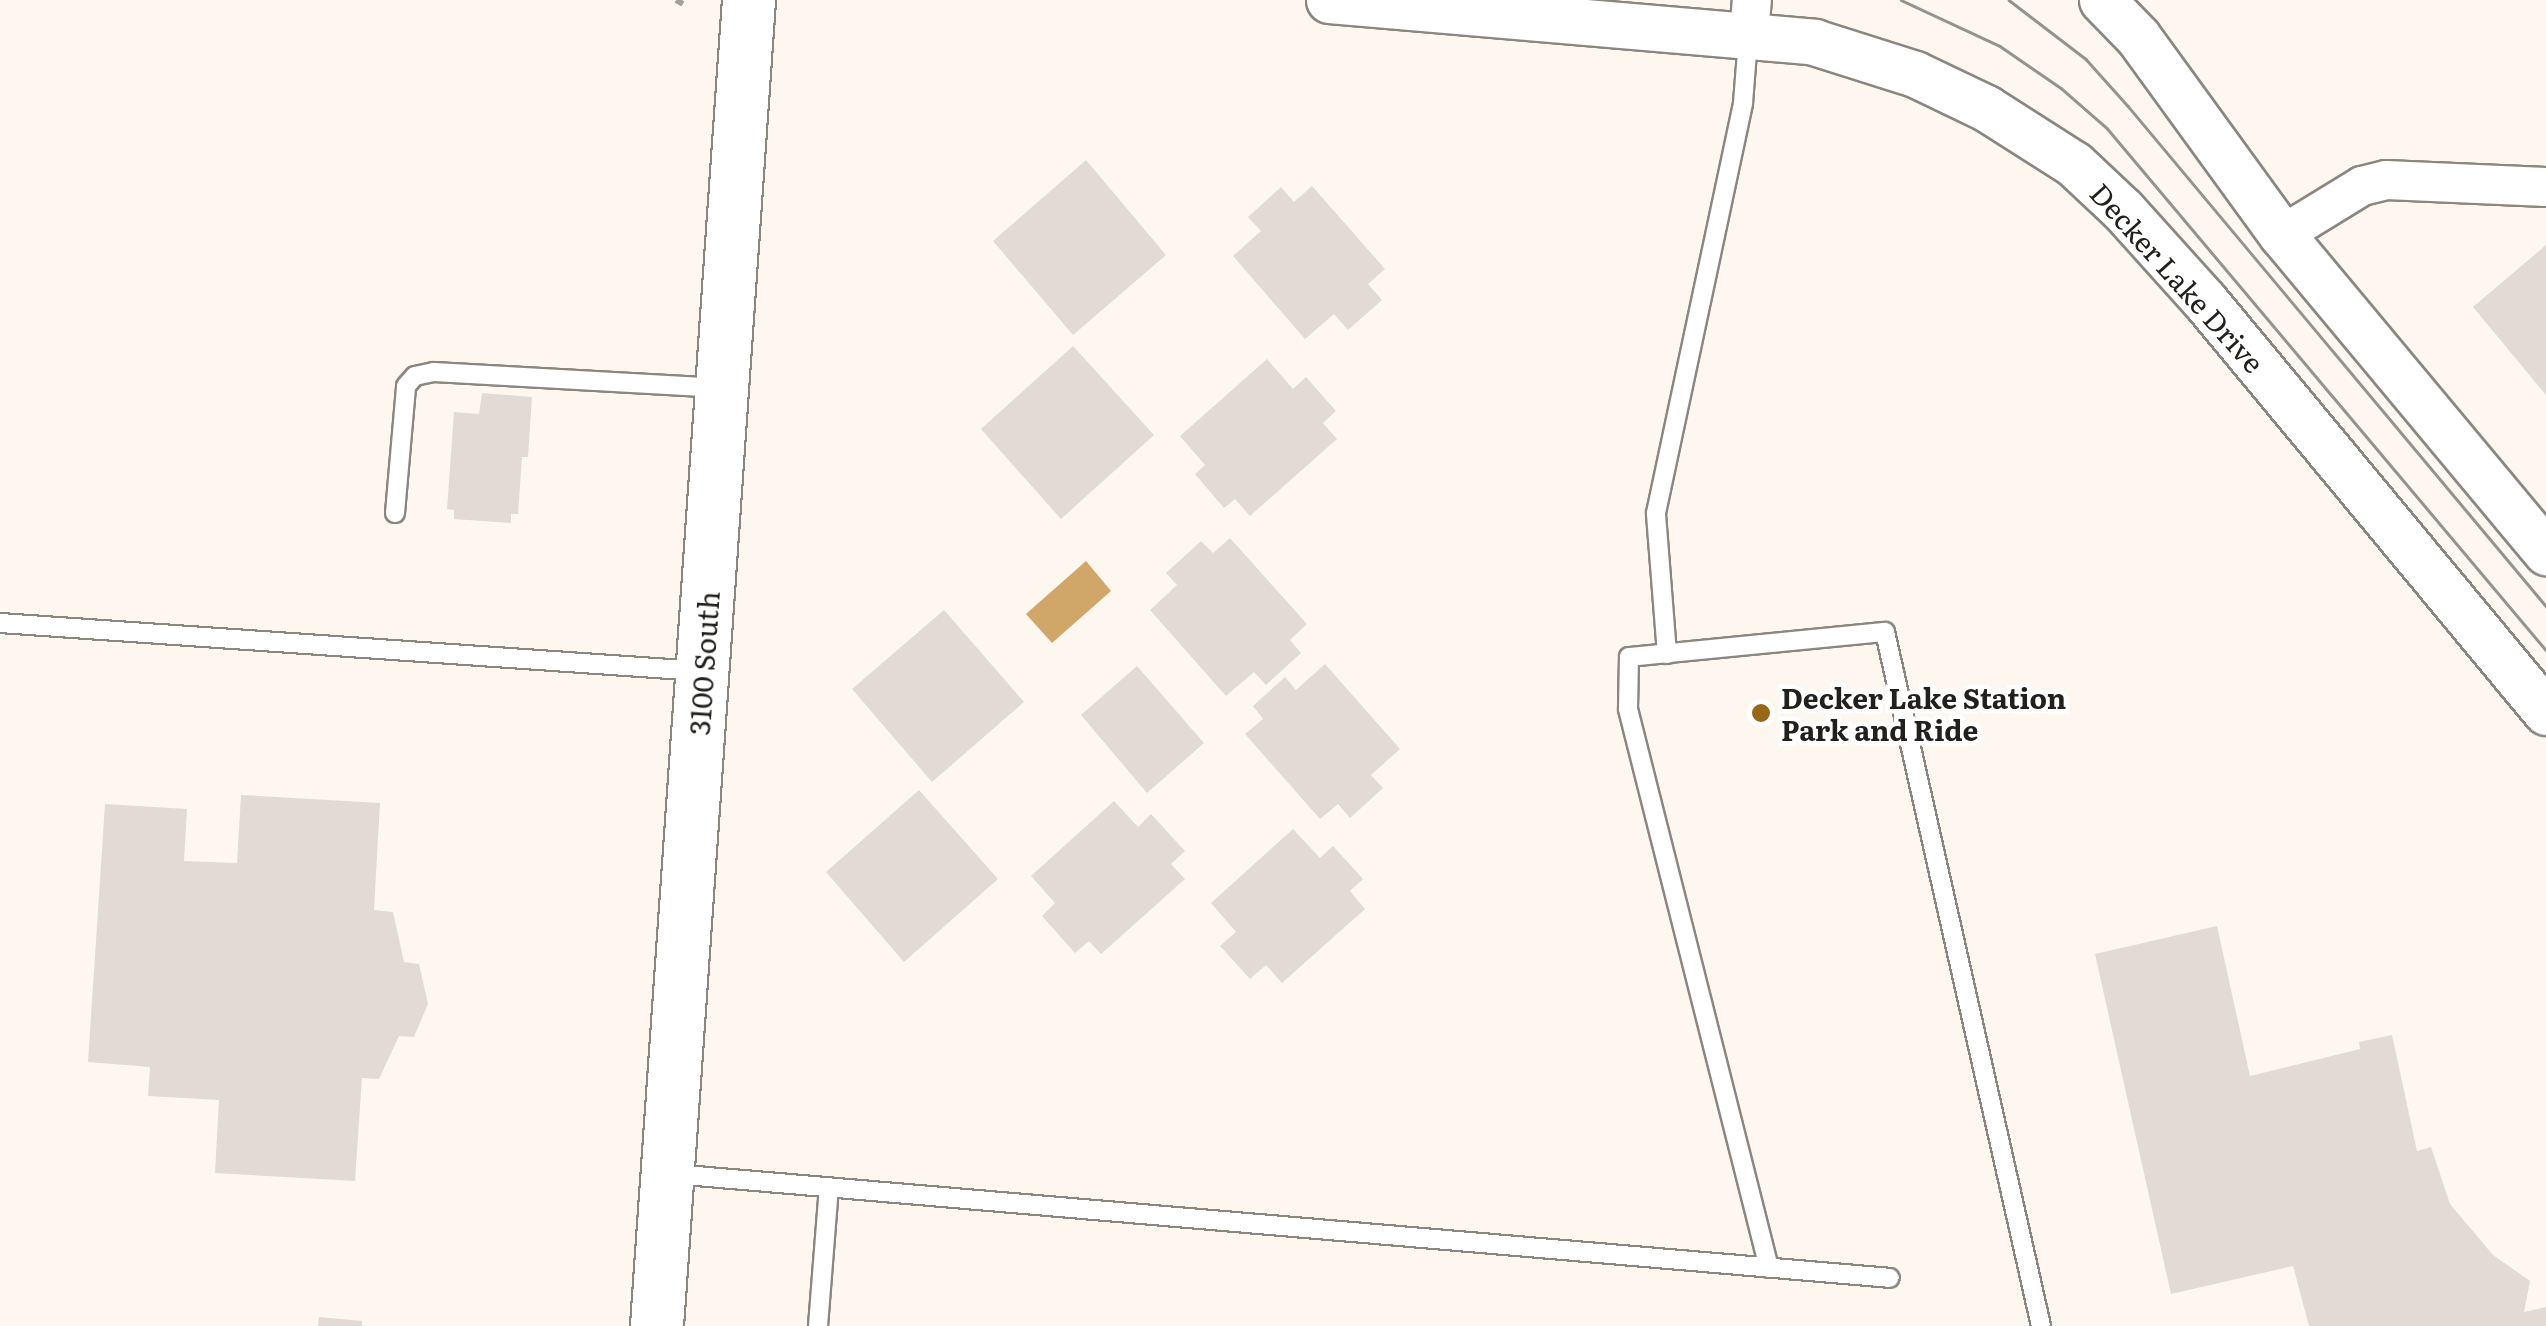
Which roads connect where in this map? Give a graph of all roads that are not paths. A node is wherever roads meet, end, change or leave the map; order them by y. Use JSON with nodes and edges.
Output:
{"nodes":[{"id":1,"x":750,"y":0,"type":"edge"},
{"id":2,"x":1329,"y":0,"type":"edge"},
{"id":3,"x":2102,"y":0,"type":"edge"},
{"id":4,"x":1750,"y":16,"type":"edge"},
{"id":5,"x":2546,"y":187,"type":"edge"},
{"id":6,"x":2282,"y":235,"type":"junction"},
{"id":7,"x":722,"y":389,"type":"junction"},
{"id":8,"x":396,"y":512,"type":"dead end"},
{"id":9,"x":2546,"y":552,"type":"edge"},
{"id":10,"x":0,"y":623,"type":"edge"},
{"id":11,"x":1667,"y":654,"type":"junction"},
{"id":12,"x":702,"y":671,"type":"junction"},
{"id":13,"x":2546,"y":712,"type":"edge"},
{"id":14,"x":667,"y":1174,"type":"junction"},
{"id":15,"x":829,"y":1188,"type":"junction"},
{"id":16,"x":1769,"y":1268,"type":"junction"},
{"id":17,"x":1890,"y":1278,"type":"dead end"},
{"id":18,"x":658,"y":1326,"type":"edge"},
{"id":19,"x":818,"y":1326,"type":"edge"},
{"id":20,"x":2041,"y":1326,"type":"edge"}],
"edges":[{"from":1,"to":7,"type":"main road","name":"3100 South"},
{"from":2,"to":4,"type":"street","name":"Decker Lake Drive"},
{"from":3,"to":6,"type":"street"},
{"from":4,"to":11,"type":"lane"},
{"from":4,"to":13,"type":"street","name":"Decker Lake Drive"},
{"from":5,"to":6,"type":"street"},
{"from":6,"to":9,"type":"street"},
{"from":7,"to":8,"type":"lane"},
{"from":7,"to":12,"type":"main road","name":"3100 South"},
{"from":10,"to":12,"type":"lane"},
{"from":11,"to":16,"type":"lane"},
{"from":11,"to":20,"type":"lane"},
{"from":12,"to":14,"type":"main road","name":"3100 South"},
{"from":14,"to":15,"type":"lane"},
{"from":14,"to":18,"type":"main road","name":"3100 South"},
{"from":15,"to":16,"type":"lane"},
{"from":15,"to":19,"type":"lane"},
{"from":16,"to":17,"type":"lane"}]}
